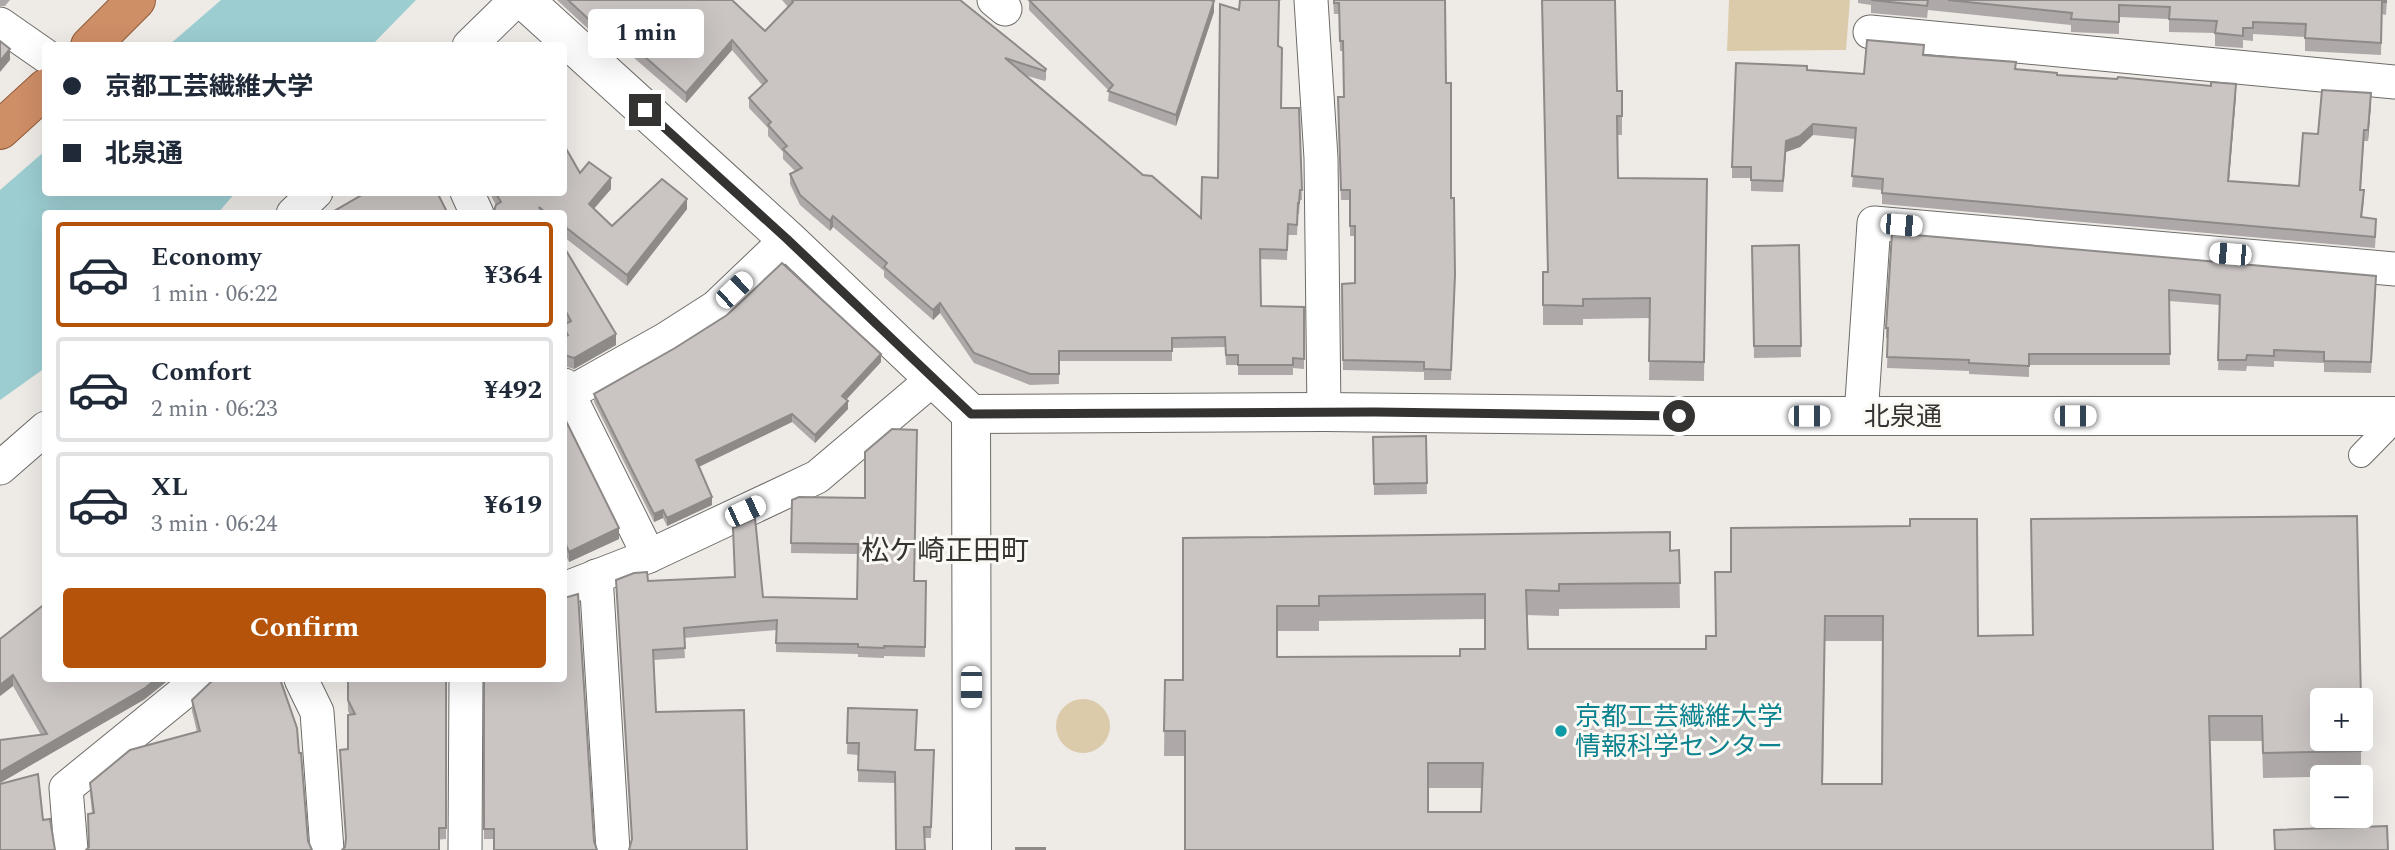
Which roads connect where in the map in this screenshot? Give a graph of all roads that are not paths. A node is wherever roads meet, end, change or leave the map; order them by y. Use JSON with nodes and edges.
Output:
{"nodes":[{"id":1,"x":136,"y":0,"type":"edge"},
{"id":2,"x":516,"y":0,"type":"edge"},
{"id":3,"x":524,"y":0,"type":"edge"},
{"id":4,"x":1311,"y":0,"type":"edge"},
{"id":5,"x":0,"y":24,"type":"edge"},
{"id":6,"x":1870,"y":32,"type":"dead end"},
{"id":7,"x":94,"y":42,"type":"edge"},
{"id":8,"x":473,"y":42,"type":"edge"},
{"id":9,"x":42,"y":53,"type":"edge"},
{"id":10,"x":2395,"y":82,"type":"edge"},
{"id":11,"x":42,"y":92,"type":"edge"},
{"id":12,"x":0,"y":130,"type":"edge"},
{"id":13,"x":312,"y":196,"type":"edge"},
{"id":14,"x":297,"y":210,"type":"edge"},
{"id":15,"x":787,"y":239,"type":"junction"},
{"id":16,"x":2395,"y":269,"type":"edge"},
{"id":17,"x":933,"y":379,"type":"junction"},
{"id":18,"x":567,"y":389,"type":"edge"},
{"id":19,"x":567,"y":392,"type":"edge"},
{"id":20,"x":1324,"y":412,"type":"junction"},
{"id":21,"x":971,"y":414,"type":"junction"},
{"id":22,"x":1861,"y":416,"type":"junction"},
{"id":23,"x":2395,"y":418,"type":"edge"},
{"id":24,"x":42,"y":431,"type":"edge"},
{"id":25,"x":2361,"y":455,"type":"dead end"},
{"id":26,"x":0,"y":468,"type":"edge"},
{"id":27,"x":649,"y":556,"type":"junction"},
{"id":28,"x":596,"y":576,"type":"junction"},
{"id":29,"x":567,"y":588,"type":"edge"},
{"id":30,"x":196,"y":682,"type":"edge"},
{"id":31,"x":302,"y":682,"type":"edge"},
{"id":32,"x":466,"y":682,"type":"edge"},
{"id":33,"x":71,"y":850,"type":"edge"},
{"id":34,"x":327,"y":850,"type":"edge"},
{"id":35,"x":465,"y":850,"type":"edge"},
{"id":36,"x":613,"y":850,"type":"edge"},
{"id":37,"x":972,"y":850,"type":"edge"}],
"edges":[{"from":1,"to":7,"type":"highway"},
{"from":2,"to":8,"type":"street"},
{"from":3,"to":15,"type":"street"},
{"from":4,"to":20,"type":"street"},
{"from":5,"to":9,"type":"street"},
{"from":6,"to":10,"type":"street"},
{"from":11,"to":12,"type":"highway"},
{"from":13,"to":14,"type":"street"},
{"from":15,"to":17,"type":"street"},
{"from":15,"to":18,"type":"street"},
{"from":16,"to":22,"type":"street"},
{"from":17,"to":21,"type":"street"},
{"from":17,"to":27,"type":"street"},
{"from":19,"to":27,"type":"street"},
{"from":20,"to":21,"type":"street","name":"北泉通"},
{"from":20,"to":22,"type":"street","name":"北泉通"},
{"from":21,"to":37,"type":"street"},
{"from":22,"to":23,"type":"street","name":"北泉通"},
{"from":23,"to":25,"type":"street"},
{"from":24,"to":26,"type":"street"},
{"from":27,"to":28,"type":"street"},
{"from":28,"to":29,"type":"street"},
{"from":28,"to":36,"type":"street"},
{"from":30,"to":33,"type":"street"},
{"from":31,"to":34,"type":"street"},
{"from":32,"to":35,"type":"street"}]}
